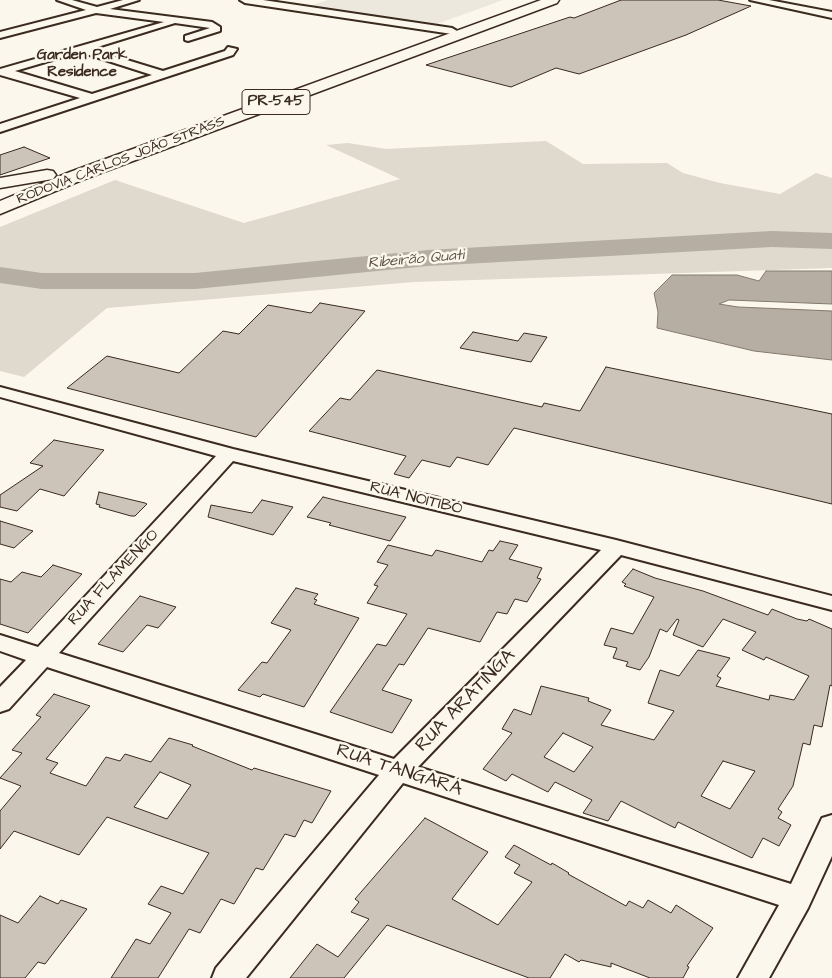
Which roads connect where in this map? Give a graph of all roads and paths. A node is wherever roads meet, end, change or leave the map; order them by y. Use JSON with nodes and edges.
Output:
{"nodes":[{"id":1,"x":62,"y":0,"type":"edge"},
{"id":2,"x":134,"y":0,"type":"edge"},
{"id":3,"x":245,"y":0,"type":"edge"},
{"id":4,"x":538,"y":0,"type":"edge"},
{"id":5,"x":553,"y":0,"type":"edge"},
{"id":6,"x":755,"y":0,"type":"edge"},
{"id":7,"x":97,"y":10,"type":"junction"},
{"id":8,"x":832,"y":16,"type":"edge"},
{"id":9,"x":179,"y":20,"type":"junction"},
{"id":10,"x":8,"y":24,"type":"dead end"},
{"id":11,"x":24,"y":28,"type":"junction"},
{"id":12,"x":150,"y":28,"type":"junction"},
{"id":13,"x":452,"y":31,"type":"junction"},
{"id":14,"x":0,"y":36,"type":"edge"},
{"id":15,"x":178,"y":36,"type":"junction"},
{"id":16,"x":80,"y":49,"type":"junction"},
{"id":17,"x":1,"y":71,"type":"edge"},
{"id":18,"x":165,"y":74,"type":"junction"},
{"id":19,"x":92,"y":98,"type":"junction"},
{"id":20,"x":0,"y":128,"type":"edge"},
{"id":21,"x":75,"y":168,"type":"junction"},
{"id":22,"x":0,"y":183,"type":"edge"},
{"id":23,"x":0,"y":199,"type":"edge"},
{"id":24,"x":0,"y":208,"type":"edge"},
{"id":25,"x":0,"y":392,"type":"edge"},
{"id":26,"x":229,"y":454,"type":"junction"},
{"id":27,"x":616,"y":547,"type":"junction"},
{"id":28,"x":832,"y":603,"type":"edge"},
{"id":29,"x":0,"y":643,"type":"edge"},
{"id":30,"x":41,"y":656,"type":"junction"},
{"id":31,"x":0,"y":702,"type":"edge"},
{"id":32,"x":398,"y":771,"type":"junction"},
{"id":33,"x":832,"y":826,"type":"edge"},
{"id":34,"x":798,"y":899,"type":"junction"},
{"id":35,"x":227,"y":978,"type":"edge"},
{"id":36,"x":753,"y":978,"type":"edge"}],
"edges":[{"from":1,"to":7,"type":"street"},
{"from":2,"to":7,"type":"street"},
{"from":3,"to":13,"type":"street"},
{"from":4,"to":13,"type":"highway","name":"RODOVIA CARLOS JOÃO STRASS","number":"PR-545"},
{"from":5,"to":24,"type":"highway","name":"RODOVIA CARLOS JOÃO STRASS","number":"PR-545"},
{"from":6,"to":8,"type":"street"},
{"from":7,"to":9,"type":"street"},
{"from":7,"to":11,"type":"street"},
{"from":9,"to":12,"type":"street"},
{"from":9,"to":15,"type":"street"},
{"from":10,"to":11,"type":"street"},
{"from":11,"to":14,"type":"street"},
{"from":12,"to":15,"type":"street"},
{"from":12,"to":16,"type":"street"},
{"from":13,"to":21,"type":"highway","name":"RODOVIA CARLOS JOÃO STRASS","number":"PR-545"},
{"from":15,"to":18,"type":"street"},
{"from":16,"to":17,"type":"street"},
{"from":16,"to":18,"type":"street"},
{"from":17,"to":19,"type":"street"},
{"from":18,"to":19,"type":"street"},
{"from":19,"to":20,"type":"street"},
{"from":21,"to":22,"type":"highway"},
{"from":21,"to":23,"type":"highway","name":"RODOVIA CARLOS JOÃO STRASS","number":"PR-545"},
{"from":25,"to":26,"type":"street","name":"RUA NOITIBÓ"},
{"from":26,"to":27,"type":"street","name":"RUA NOITIBÓ"},
{"from":26,"to":30,"type":"street","name":"RUA FLAMENGO"},
{"from":27,"to":28,"type":"street","name":"RUA NOITIBÓ"},
{"from":27,"to":32,"type":"street","name":"RUA ARATINGA"},
{"from":29,"to":30,"type":"street","name":"RUA TANGARÁ"},
{"from":30,"to":31,"type":"street","name":"RUA FLAMENGO"},
{"from":30,"to":32,"type":"street","name":"RUA TANGARÁ"},
{"from":32,"to":34,"type":"street","name":"RUA TANGARÁ"},
{"from":32,"to":35,"type":"street","name":"RUA ARATINGA"},
{"from":33,"to":34,"type":"street"},
{"from":34,"to":36,"type":"street"}]}
